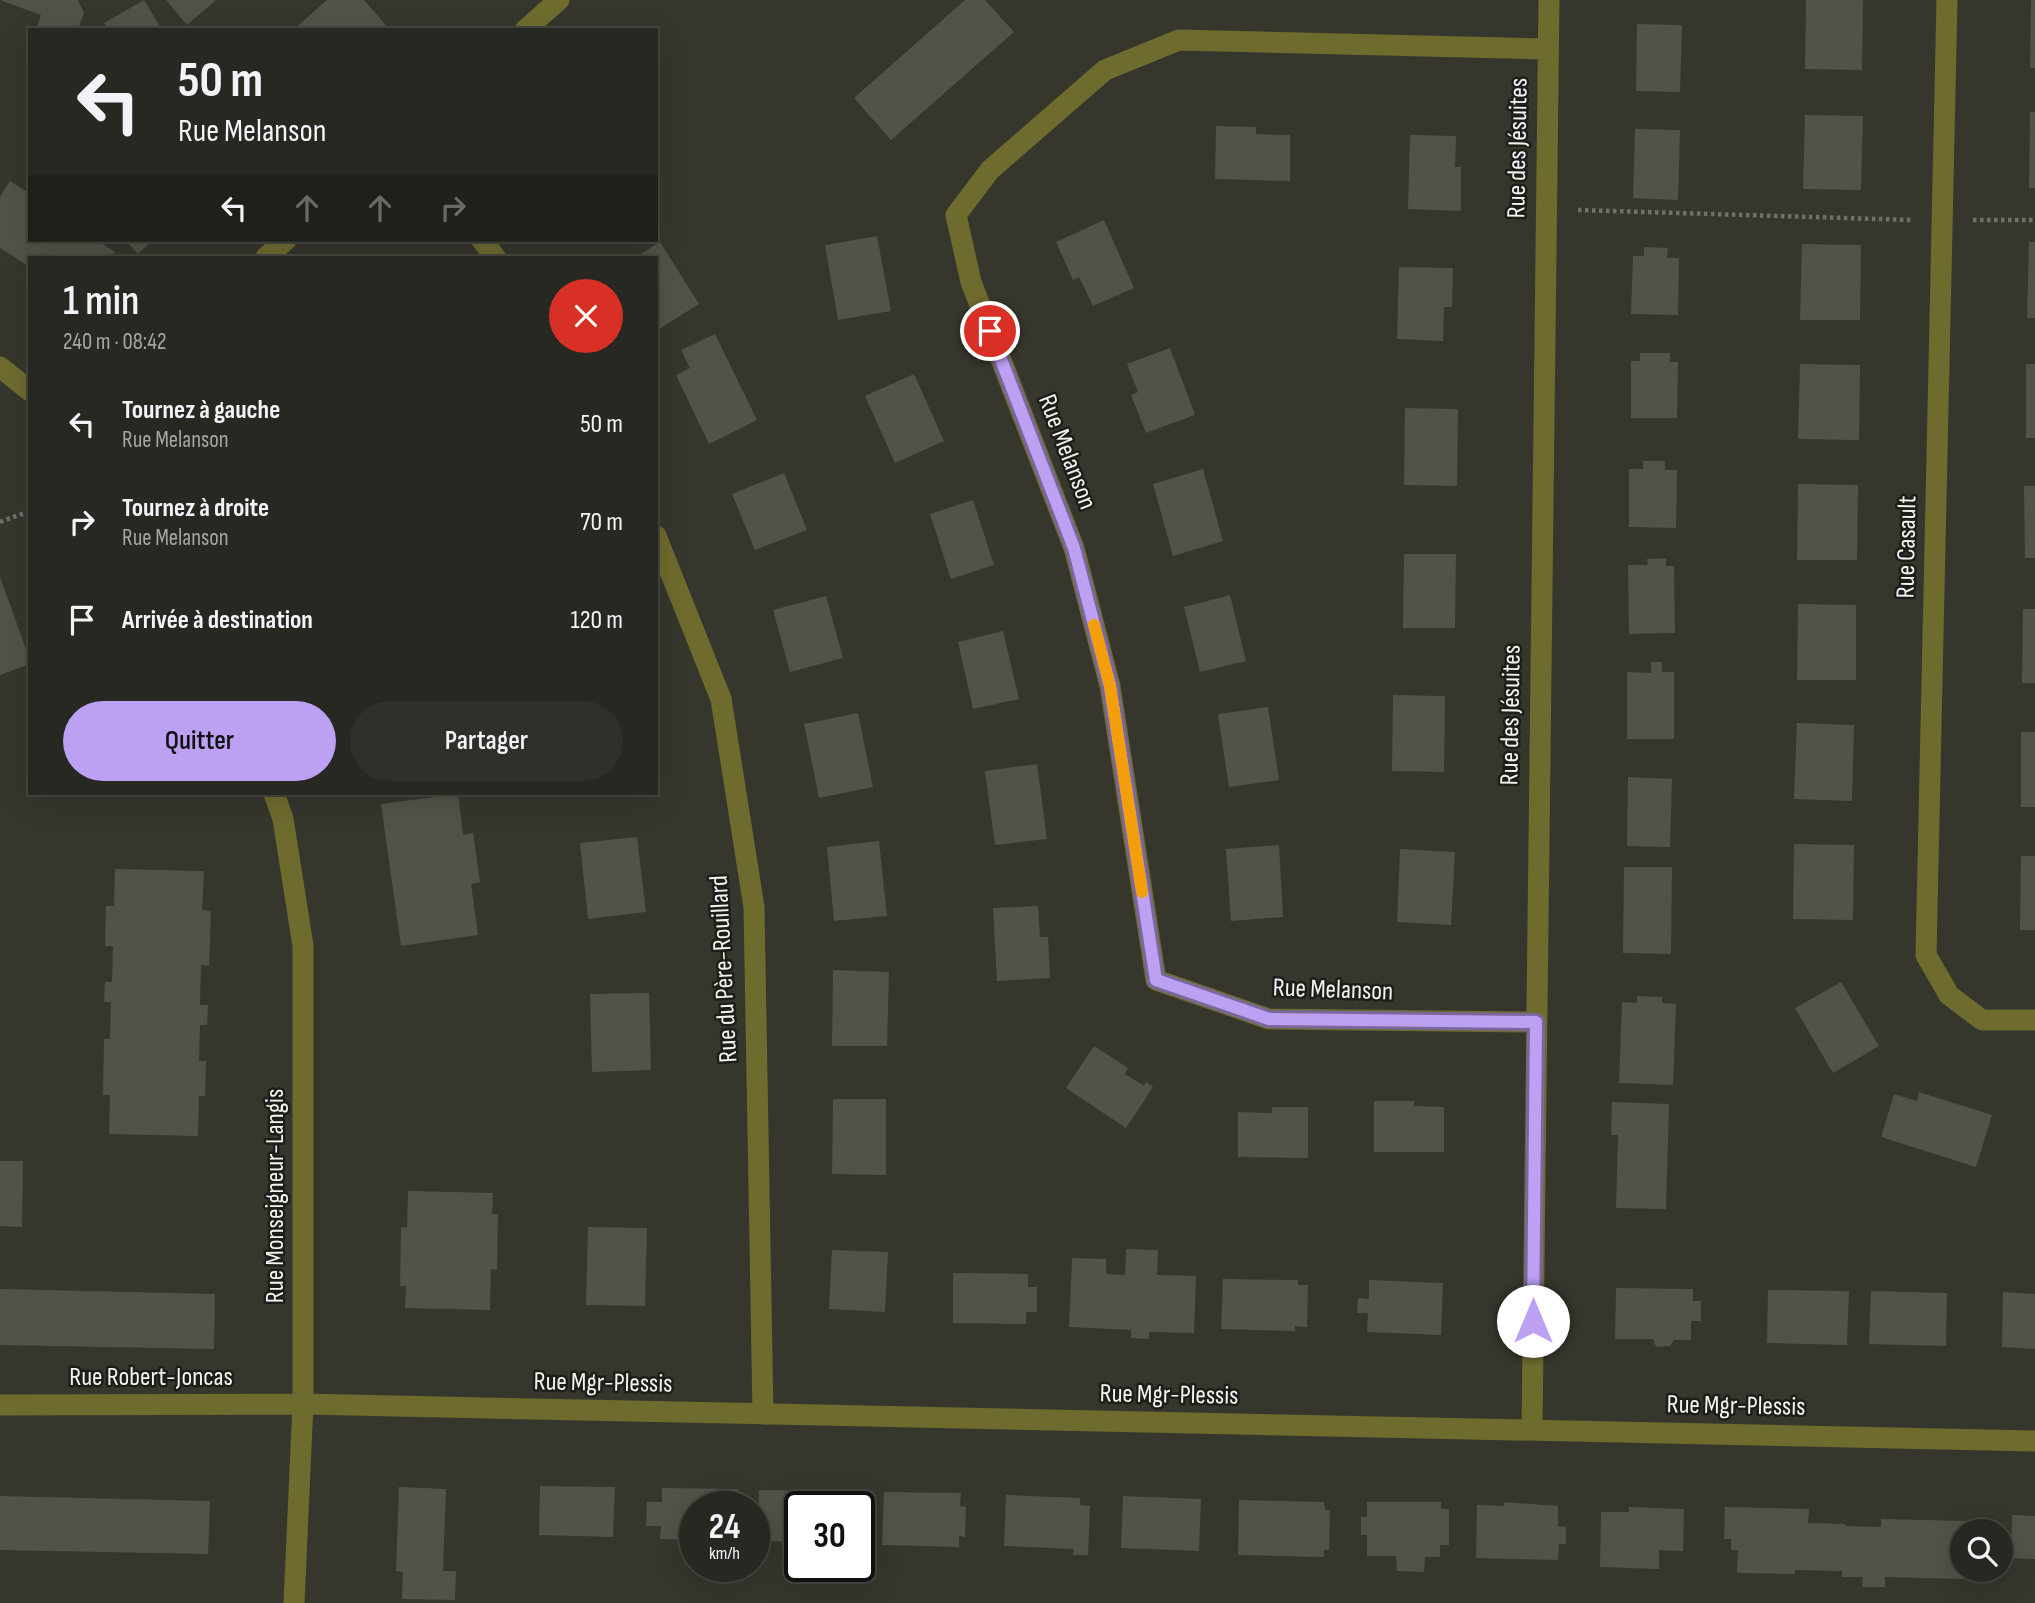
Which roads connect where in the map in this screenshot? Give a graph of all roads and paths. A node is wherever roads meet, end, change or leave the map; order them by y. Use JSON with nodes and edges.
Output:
{"nodes":[{"id":1,"x":559,"y":0,"type":"edge"},
{"id":2,"x":1549,"y":0,"type":"edge"},
{"id":3,"x":1947,"y":0,"type":"edge"},
{"id":4,"x":527,"y":28,"type":"edge"},
{"id":5,"x":1547,"y":49,"type":"junction"},
{"id":6,"x":1546,"y":209,"type":"junction"},
{"id":7,"x":2035,"y":220,"type":"edge"},
{"id":8,"x":1942,"y":221,"type":"junction"},
{"id":9,"x":284,"y":242,"type":"edge"},
{"id":10,"x":484,"y":242,"type":"edge"},
{"id":11,"x":266,"y":256,"type":"edge"},
{"id":12,"x":494,"y":256,"type":"edge"},
{"id":13,"x":0,"y":367,"type":"edge"},
{"id":14,"x":28,"y":389,"type":"edge"},
{"id":15,"x":28,"y":511,"type":"edge"},
{"id":16,"x":0,"y":522,"type":"edge"},
{"id":17,"x":658,"y":541,"type":"edge"},
{"id":18,"x":275,"y":795,"type":"edge"},
{"id":19,"x":2035,"y":1020,"type":"edge"},
{"id":20,"x":1536,"y":1022,"type":"junction"},
{"id":21,"x":303,"y":1404,"type":"junction"},
{"id":22,"x":0,"y":1405,"type":"edge"},
{"id":23,"x":763,"y":1414,"type":"junction"},
{"id":24,"x":1532,"y":1430,"type":"junction"},
{"id":25,"x":2035,"y":1441,"type":"edge"},
{"id":26,"x":294,"y":1603,"type":"edge"}],
"edges":[{"from":1,"to":4,"type":"street"},
{"from":2,"to":5,"type":"street","name":"Rue des Jésuites"},
{"from":3,"to":8,"type":"street","name":"Rue Casault"},
{"from":5,"to":6,"type":"street","name":"Rue des Jésuites"},
{"from":5,"to":20,"type":"street","name":"Rue Melanson"},
{"from":6,"to":8,"type":"path"},
{"from":6,"to":20,"type":"street","name":"Rue des Jésuites"},
{"from":7,"to":8,"type":"path"},
{"from":8,"to":19,"type":"street","name":"Rue Casault"},
{"from":9,"to":11,"type":"street"},
{"from":10,"to":12,"type":"street"},
{"from":13,"to":14,"type":"street"},
{"from":15,"to":16,"type":"path"},
{"from":17,"to":23,"type":"street","name":"Rue du Père-Rouillard"},
{"from":18,"to":21,"type":"street","name":"Rue Monseigneur-Langis"},
{"from":20,"to":24,"type":"street","name":"Rue des Jésuites"},
{"from":21,"to":22,"type":"street","name":"Rue Robert-Joncas"},
{"from":21,"to":23,"type":"street","name":"Rue Mgr-Plessis"},
{"from":21,"to":26,"type":"street","name":"Rue Monseigneur-Langis"},
{"from":23,"to":24,"type":"street","name":"Rue Mgr-Plessis"},
{"from":24,"to":25,"type":"street","name":"Rue Mgr-Plessis"}]}
